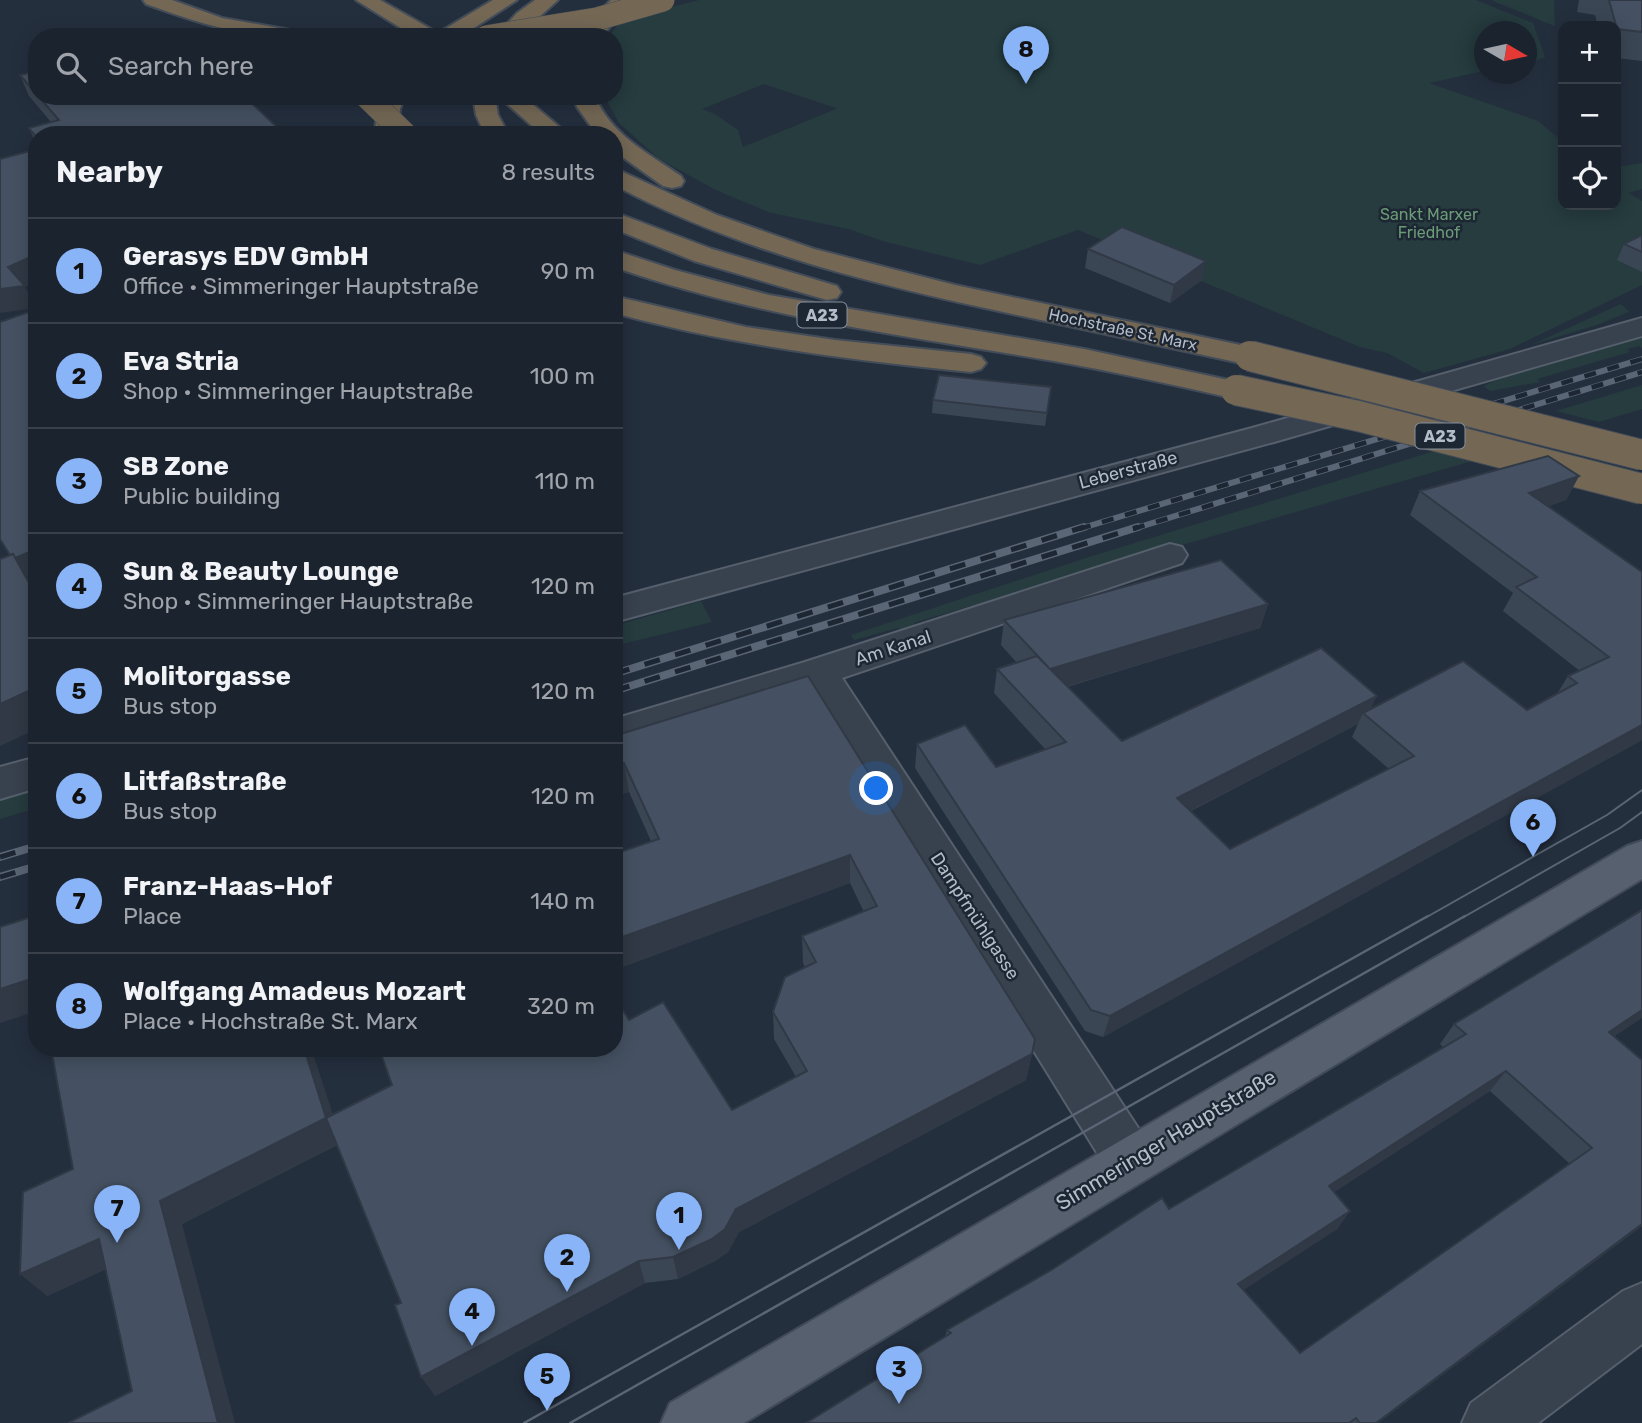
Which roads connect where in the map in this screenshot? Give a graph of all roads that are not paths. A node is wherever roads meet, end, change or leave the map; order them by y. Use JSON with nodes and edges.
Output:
{"nodes":[{"id":1,"x":153,"y":0,"type":"edge"},
{"id":2,"x":366,"y":0,"type":"edge"},
{"id":3,"x":507,"y":0,"type":"edge"},
{"id":4,"x":548,"y":0,"type":"edge"},
{"id":5,"x":623,"y":0,"type":"edge"},
{"id":6,"x":663,"y":0,"type":"edge"},
{"id":7,"x":258,"y":8,"type":"dead end"},
{"id":8,"x":247,"y":28,"type":"edge"},
{"id":9,"x":286,"y":28,"type":"edge"},
{"id":10,"x":414,"y":28,"type":"edge"},
{"id":11,"x":460,"y":28,"type":"edge"},
{"id":12,"x":514,"y":28,"type":"edge"},
{"id":13,"x":542,"y":28,"type":"edge"},
{"id":14,"x":597,"y":28,"type":"edge"},
{"id":15,"x":375,"y":105,"type":"edge"},
{"id":16,"x":391,"y":105,"type":"edge"},
{"id":17,"x":485,"y":105,"type":"edge"},
{"id":18,"x":520,"y":105,"type":"edge"},
{"id":19,"x":587,"y":105,"type":"edge"},
{"id":20,"x":387,"y":126,"type":"edge"},
{"id":21,"x":397,"y":126,"type":"edge"},
{"id":22,"x":492,"y":126,"type":"edge"},
{"id":23,"x":546,"y":126,"type":"edge"},
{"id":24,"x":602,"y":126,"type":"edge"},
{"id":25,"x":623,"y":147,"type":"edge"},
{"id":26,"x":623,"y":180,"type":"edge"},
{"id":27,"x":623,"y":224,"type":"edge"},
{"id":28,"x":623,"y":261,"type":"edge"},
{"id":29,"x":888,"y":278,"type":"junction"},
{"id":30,"x":623,"y":306,"type":"edge"},
{"id":31,"x":1642,"y":327,"type":"edge"},
{"id":32,"x":1035,"y":349,"type":"junction"},
{"id":33,"x":1158,"y":373,"type":"junction"},
{"id":34,"x":1642,"y":455,"type":"edge"},
{"id":35,"x":1642,"y":489,"type":"edge"},
{"id":36,"x":1170,"y":555,"type":"dead end"},
{"id":37,"x":623,"y":608,"type":"edge"},
{"id":38,"x":818,"y":672,"type":"junction"},
{"id":39,"x":623,"y":731,"type":"edge"},
{"id":40,"x":28,"y":774,"type":"edge"},
{"id":41,"x":0,"y":782,"type":"edge"},
{"id":42,"x":1642,"y":858,"type":"edge"},
{"id":43,"x":1130,"y":1160,"type":"junction"},
{"id":44,"x":1642,"y":1310,"type":"edge"},
{"id":45,"x":690,"y":1423,"type":"edge"},
{"id":46,"x":1491,"y":1423,"type":"edge"}],
"edges":[{"from":1,"to":8,"type":"highway"},
{"from":2,"to":10,"type":"highway"},
{"from":3,"to":11,"type":"highway"},
{"from":4,"to":12,"type":"highway"},
{"from":5,"to":14,"type":"highway"},
{"from":6,"to":13,"type":"highway","bridge":true},
{"from":7,"to":9,"type":"highway"},
{"from":15,"to":21,"type":"highway","bridge":true},
{"from":16,"to":20,"type":"highway"},
{"from":17,"to":22,"type":"highway"},
{"from":18,"to":23,"type":"highway"},
{"from":19,"to":24,"type":"highway"},
{"from":25,"to":29,"type":"highway"},
{"from":26,"to":29,"type":"highway","name":"Hochstraße St. Marx","number":"A23"},
{"from":27,"to":32,"type":"highway"},
{"from":28,"to":32,"type":"highway","name":"Hochstraße St. Marx","number":"A23"},
{"from":29,"to":34,"type":"highway","name":"Hochstraße St. Marx","number":"A23","bridge":true},
{"from":30,"to":33,"type":"highway"},
{"from":31,"to":37,"type":"street","name":"Leberstraße"},
{"from":32,"to":33,"type":"highway","name":"Hochstraße St. Marx","number":"A23"},
{"from":33,"to":35,"type":"highway","name":"Hochstraße St. Marx","number":"A23","bridge":true},
{"from":36,"to":38,"type":"street","name":"Am Kanal"},
{"from":38,"to":39,"type":"street","name":"Am Kanal"},
{"from":38,"to":43,"type":"street","name":"Dampfmühlgasse"},
{"from":40,"to":41,"type":"street"},
{"from":42,"to":43,"type":"main road","name":"Simmeringer Hauptstraße"},
{"from":43,"to":45,"type":"main road","name":"Simmeringer Hauptstraße"},
{"from":44,"to":46,"type":"street"}]}
